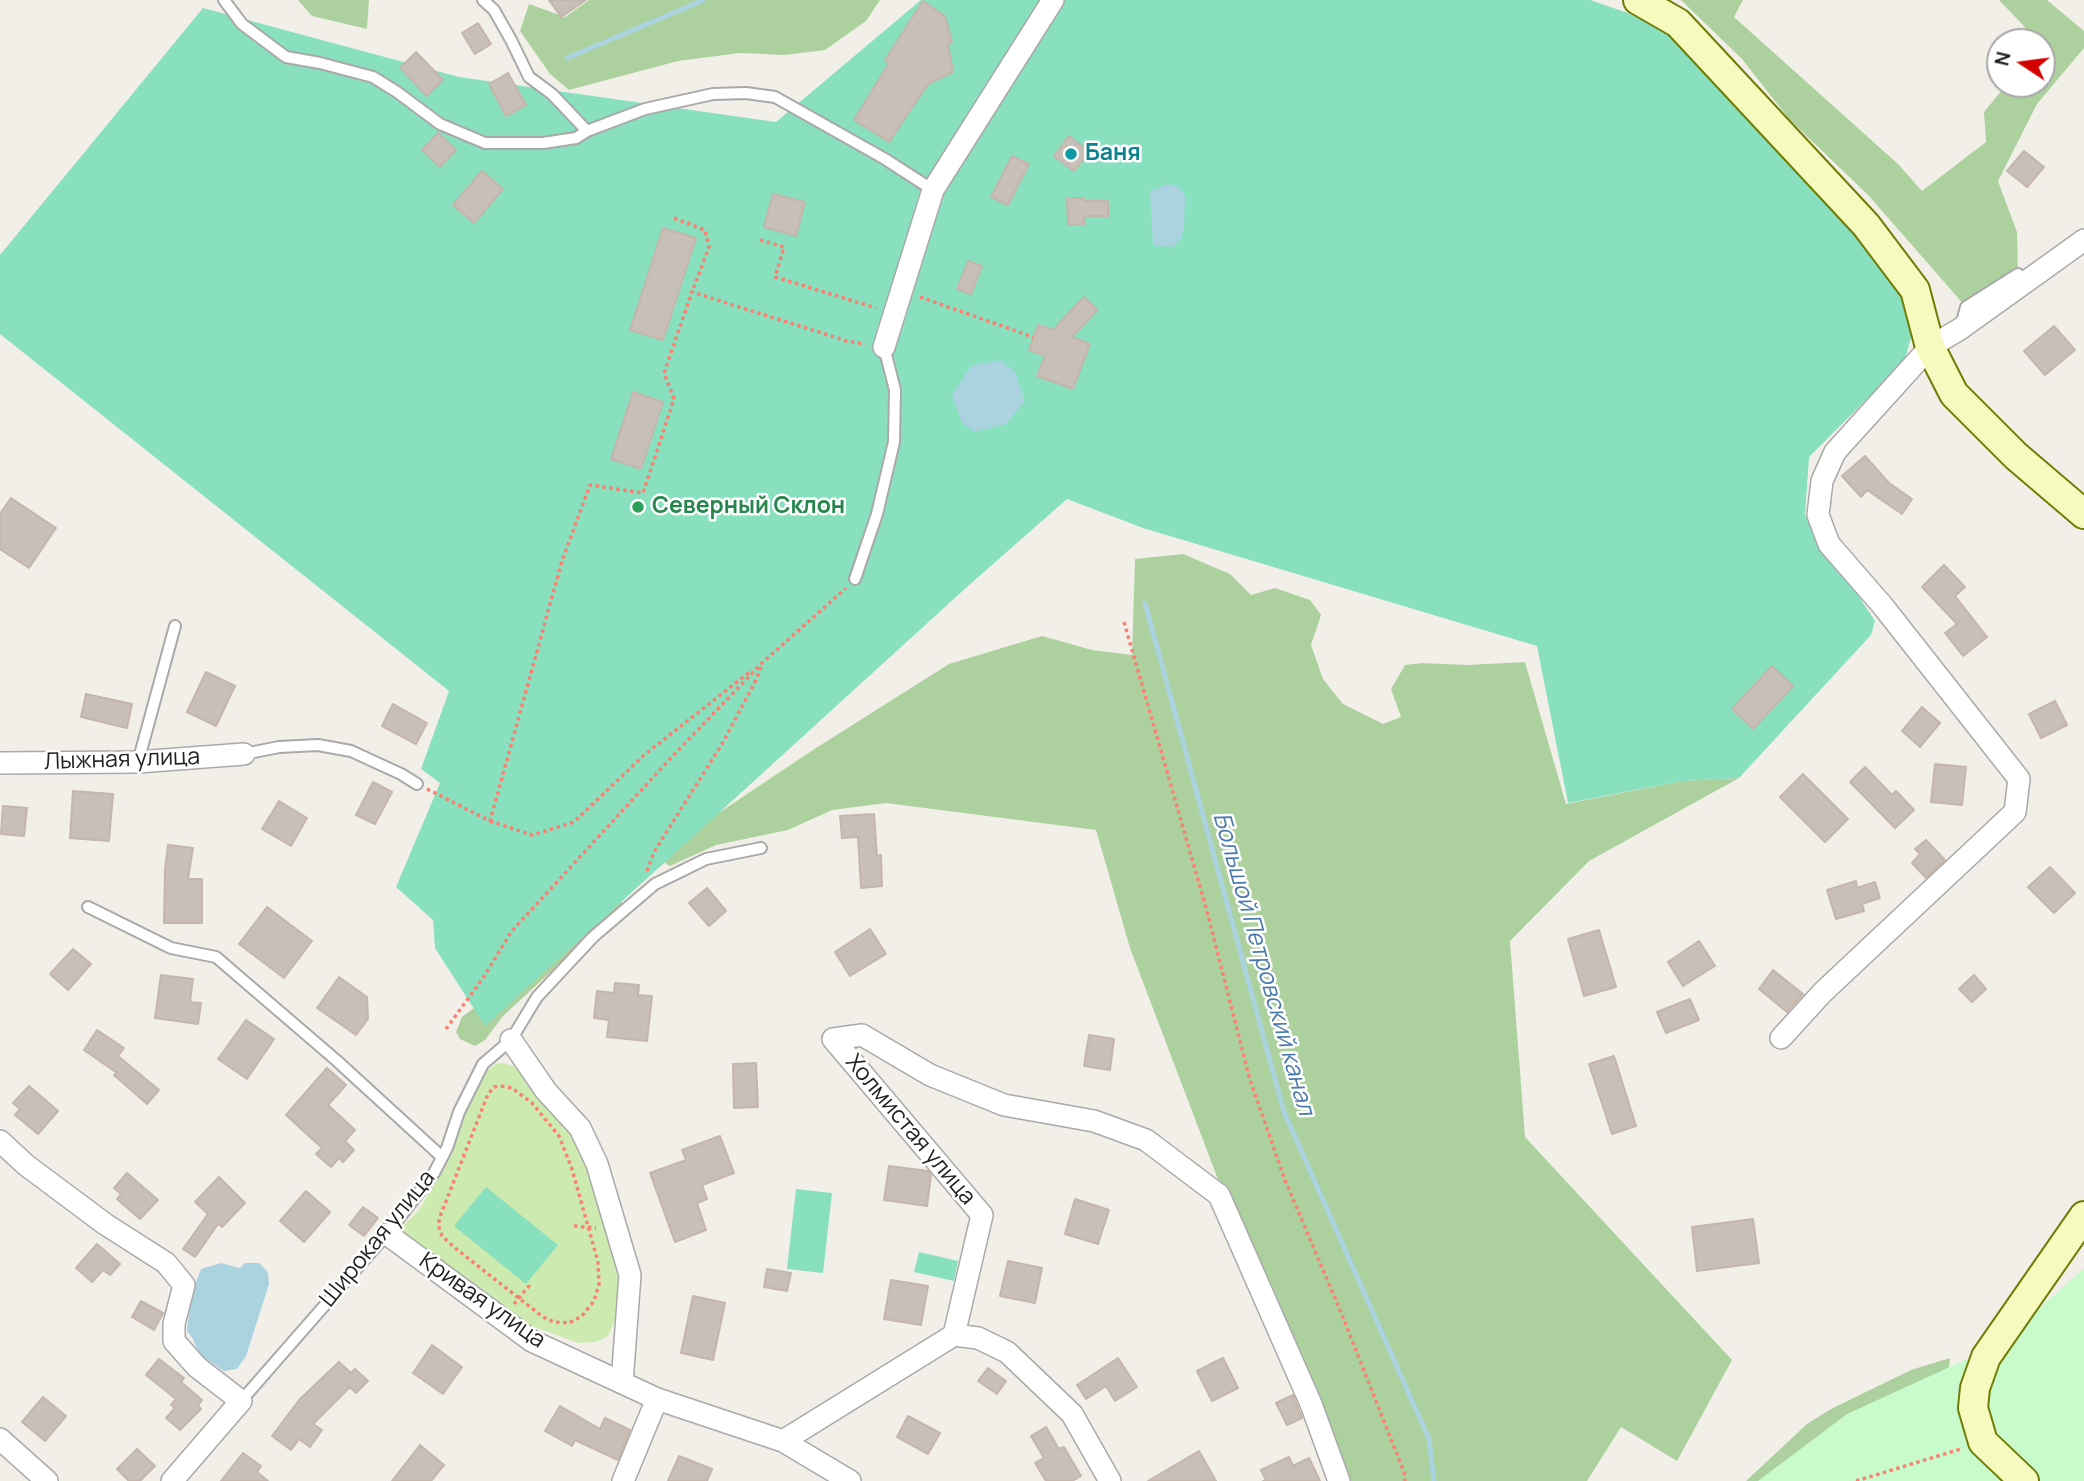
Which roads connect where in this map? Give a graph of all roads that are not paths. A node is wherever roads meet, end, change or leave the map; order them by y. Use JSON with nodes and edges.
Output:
{"nodes":[{"id":1,"x":224,"y":0,"type":"edge"},
{"id":2,"x":483,"y":0,"type":"edge"},
{"id":3,"x":1053,"y":0,"type":"edge"},
{"id":4,"x":1638,"y":0,"type":"edge"},
{"id":5,"x":587,"y":131,"type":"junction"},
{"id":6,"x":933,"y":190,"type":"junction"},
{"id":7,"x":2084,"y":240,"type":"edge"},
{"id":8,"x":2018,"y":274,"type":"dead end"},
{"id":9,"x":1960,"y":329,"type":"junction"},
{"id":10,"x":884,"y":347,"type":"joint"},
{"id":11,"x":1930,"y":347,"type":"junction"},
{"id":12,"x":2084,"y":514,"type":"edge"},
{"id":13,"x":855,"y":579,"type":"road end"},
{"id":14,"x":175,"y":626,"type":"dead end"},
{"id":15,"x":244,"y":754,"type":"joint"},
{"id":16,"x":138,"y":762,"type":"junction"},
{"id":17,"x":0,"y":763,"type":"edge"},
{"id":18,"x":417,"y":784,"type":"road end"},
{"id":19,"x":761,"y":848,"type":"dead end"},
{"id":20,"x":88,"y":907,"type":"dead end"},
{"id":21,"x":1781,"y":1038,"type":"dead end"},
{"id":22,"x":511,"y":1040,"type":"junction"},
{"id":23,"x":0,"y":1141,"type":"edge"},
{"id":24,"x":442,"y":1157,"type":"junction"},
{"id":25,"x":2084,"y":1216,"type":"edge"},
{"id":26,"x":387,"y":1234,"type":"junction"},
{"id":27,"x":954,"y":1335,"type":"junction"},
{"id":28,"x":622,"y":1382,"type":"junction"},
{"id":29,"x":657,"y":1399,"type":"junction"},
{"id":30,"x":241,"y":1401,"type":"junction"},
{"id":31,"x":0,"y":1439,"type":"edge"},
{"id":32,"x":783,"y":1441,"type":"junction"},
{"id":33,"x":47,"y":1481,"type":"edge"},
{"id":34,"x":172,"y":1481,"type":"edge"},
{"id":35,"x":623,"y":1481,"type":"edge"},
{"id":36,"x":850,"y":1481,"type":"edge"},
{"id":37,"x":1110,"y":1481,"type":"edge"},
{"id":38,"x":1339,"y":1481,"type":"edge"},
{"id":39,"x":2024,"y":1481,"type":"edge"}],
"edges":[{"from":1,"to":5,"type":"lane"},
{"from":2,"to":5,"type":"lane"},
{"from":3,"to":6,"type":"street"},
{"from":4,"to":11,"type":"street"},
{"from":5,"to":6,"type":"lane"},
{"from":6,"to":10,"type":"street"},
{"from":7,"to":9,"type":"street"},
{"from":8,"to":9,"type":"lane"},
{"from":9,"to":11,"type":"street"},
{"from":10,"to":13,"type":"lane"},
{"from":11,"to":12,"type":"street"},
{"from":11,"to":21,"type":"street"},
{"from":14,"to":16,"type":"lane"},
{"from":15,"to":16,"type":"street","name":"Лыжная улица"},
{"from":15,"to":18,"type":"lane"},
{"from":16,"to":17,"type":"street","name":"Лыжная улица"},
{"from":19,"to":22,"type":"lane","name":"Широкая улица"},
{"from":20,"to":24,"type":"lane"},
{"from":22,"to":24,"type":"lane","name":"Широкая улица"},
{"from":22,"to":28,"type":"street"},
{"from":23,"to":30,"type":"street"},
{"from":24,"to":26,"type":"lane","name":"Широкая улица"},
{"from":25,"to":39,"type":"street"},
{"from":26,"to":28,"type":"street","name":"Кривая улица"},
{"from":26,"to":30,"type":"lane","name":"Широкая улица"},
{"from":27,"to":32,"type":"street"},
{"from":27,"to":37,"type":"street"},
{"from":27,"to":38,"type":"street","name":"Холмистая улица"},
{"from":28,"to":29,"type":"street","name":"Кривая улица"},
{"from":29,"to":32,"type":"street","name":"Кривая улица"},
{"from":29,"to":35,"type":"street"},
{"from":30,"to":34,"type":"street","name":"Широкая улица"},
{"from":31,"to":33,"type":"street"},
{"from":32,"to":36,"type":"street","name":"Кривая улица"}]}
